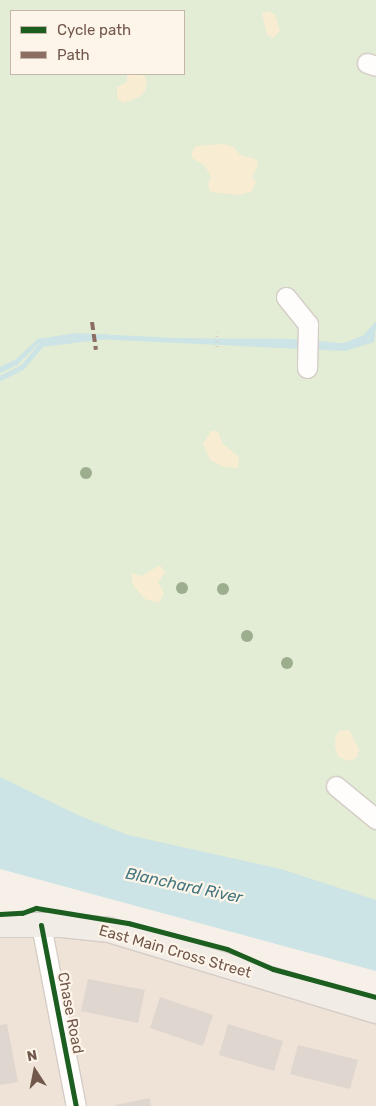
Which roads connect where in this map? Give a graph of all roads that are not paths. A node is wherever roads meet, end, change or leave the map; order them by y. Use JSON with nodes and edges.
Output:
{"nodes":[{"id":1,"x":286,"y":297,"type":"dead end"},
{"id":2,"x":308,"y":360,"type":"dead end"},
{"id":3,"x":336,"y":786,"type":"dead end"},
{"id":4,"x":376,"y":819,"type":"edge"},
{"id":5,"x":0,"y":925,"type":"edge"},
{"id":6,"x":40,"y":925,"type":"junction"},
{"id":7,"x":376,"y":1011,"type":"edge"},
{"id":8,"x":76,"y":1106,"type":"edge"}],
"edges":[{"from":1,"to":2,"type":"street"},
{"from":3,"to":4,"type":"street"},
{"from":5,"to":6,"type":"main road","name":"East Main Cross Street"},
{"from":6,"to":7,"type":"main road","name":"East Main Cross Street"},
{"from":6,"to":8,"type":"street","name":"Chase Road"}]}
